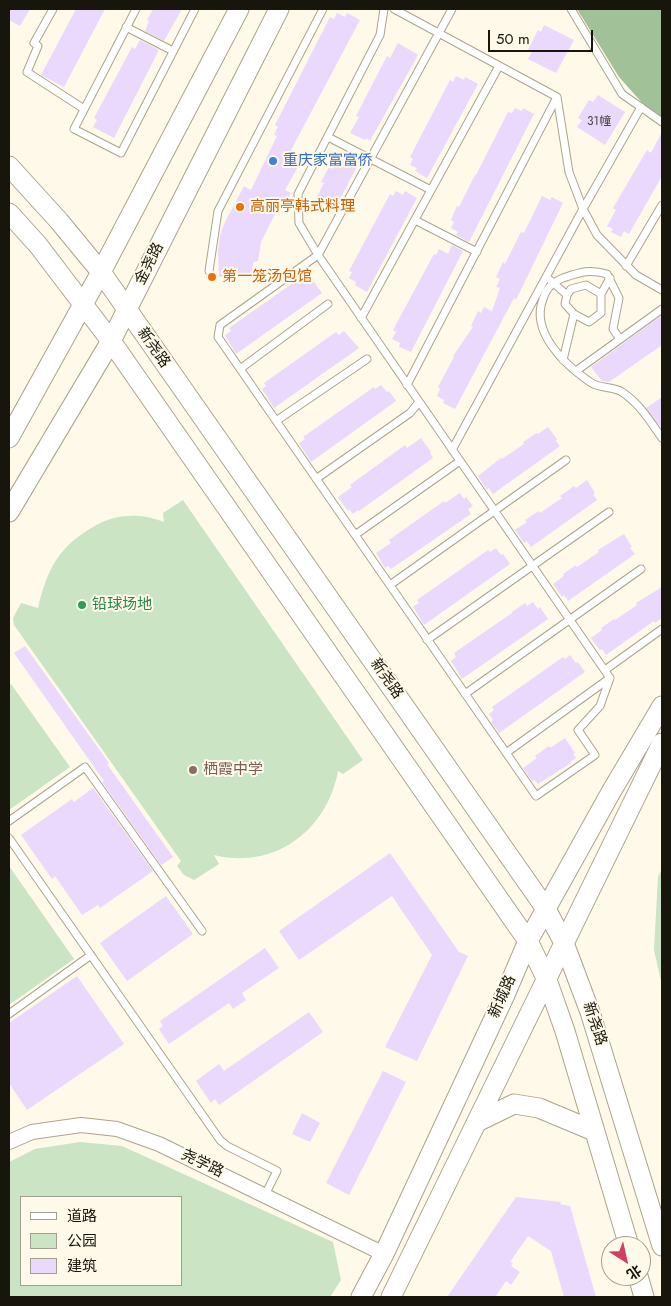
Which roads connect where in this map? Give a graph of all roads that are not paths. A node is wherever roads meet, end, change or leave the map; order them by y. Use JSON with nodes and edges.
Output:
{"nodes":[{"id":1,"x":53,"y":9,"type":"edge"},
{"id":2,"x":136,"y":9,"type":"edge"},
{"id":3,"x":195,"y":9,"type":"edge"},
{"id":4,"x":239,"y":9,"type":"edge"},
{"id":5,"x":279,"y":9,"type":"edge"},
{"id":6,"x":322,"y":9,"type":"edge"},
{"id":7,"x":384,"y":9,"type":"edge"},
{"id":8,"x":394,"y":9,"type":"edge"},
{"id":9,"x":452,"y":9,"type":"edge"},
{"id":10,"x":570,"y":9,"type":"edge"},
{"id":11,"x":126,"y":27,"type":"junction"},
{"id":12,"x":439,"y":33,"type":"junction"},
{"id":13,"x":173,"y":50,"type":"junction"},
{"id":14,"x":499,"y":66,"type":"junction"},
{"id":15,"x":557,"y":98,"type":"junction"},
{"id":16,"x":642,"y":108,"type":"junction"},
{"id":17,"x":84,"y":110,"type":"junction"},
{"id":18,"x":662,"y":122,"type":"edge"},
{"id":19,"x":328,"y":136,"type":"junction"},
{"id":20,"x":370,"y":159,"type":"junction"},
{"id":21,"x":9,"y":166,"type":"edge"},
{"id":22,"x":431,"y":190,"type":"junction"},
{"id":23,"x":662,"y":205,"type":"edge"},
{"id":24,"x":583,"y":209,"type":"junction"},
{"id":25,"x":9,"y":213,"type":"edge"},
{"id":26,"x":415,"y":220,"type":"junction"},
{"id":27,"x":477,"y":252,"type":"junction"},
{"id":28,"x":318,"y":255,"type":"junction"},
{"id":29,"x":626,"y":266,"type":"junction"},
{"id":30,"x":208,"y":271,"type":"dead end"},
{"id":31,"x":101,"y":272,"type":"junction"},
{"id":32,"x":547,"y":275,"type":"junction"},
{"id":33,"x":610,"y":278,"type":"junction"},
{"id":34,"x":553,"y":283,"type":"junction"},
{"id":35,"x":662,"y":290,"type":"edge"},
{"id":36,"x":601,"y":294,"type":"junction"},
{"id":37,"x":567,"y":295,"type":"junction"},
{"id":38,"x":83,"y":304,"type":"junction"},
{"id":39,"x":328,"y":304,"type":"dead end"},
{"id":40,"x":662,"y":309,"type":"edge"},
{"id":41,"x":127,"y":310,"type":"junction"},
{"id":42,"x":574,"y":314,"type":"junction"},
{"id":43,"x":362,"y":318,"type":"junction"},
{"id":44,"x":620,"y":339,"type":"junction"},
{"id":45,"x":111,"y":341,"type":"junction"},
{"id":46,"x":367,"y":359,"type":"dead end"},
{"id":47,"x":563,"y":360,"type":"junction"},
{"id":48,"x":240,"y":369,"type":"junction"},
{"id":49,"x":576,"y":371,"type":"junction"},
{"id":50,"x":407,"y":385,"type":"junction"},
{"id":51,"x":419,"y":402,"type":"junction"},
{"id":52,"x":276,"y":422,"type":"junction"},
{"id":53,"x":9,"y":438,"type":"edge"},
{"id":54,"x":662,"y":438,"type":"edge"},
{"id":55,"x":452,"y":450,"type":"junction"},
{"id":56,"x":566,"y":460,"type":"dead end"},
{"id":57,"x":460,"y":461,"type":"junction"},
{"id":58,"x":316,"y":479,"type":"junction"},
{"id":59,"x":495,"y":511,"type":"junction"},
{"id":60,"x":9,"y":512,"type":"edge"},
{"id":61,"x":609,"y":512,"type":"dead end"},
{"id":62,"x":354,"y":535,"type":"junction"},
{"id":63,"x":533,"y":566,"type":"junction"},
{"id":64,"x":641,"y":568,"type":"dead end"},
{"id":65,"x":390,"y":586,"type":"junction"},
{"id":66,"x":570,"y":619,"type":"junction"},
{"id":67,"x":662,"y":629,"type":"edge"},
{"id":68,"x":427,"y":640,"type":"junction"},
{"id":69,"x":605,"y":670,"type":"junction"},
{"id":70,"x":610,"y":678,"type":"junction"},
{"id":71,"x":465,"y":694,"type":"junction"},
{"id":72,"x":662,"y":706,"type":"edge"},
{"id":73,"x":662,"y":743,"type":"edge"},
{"id":74,"x":506,"y":753,"type":"junction"},
{"id":75,"x":9,"y":820,"type":"edge"},
{"id":76,"x":9,"y":838,"type":"edge"},
{"id":77,"x":546,"y":909,"type":"junction"},
{"id":78,"x":202,"y":931,"type":"dead end"},
{"id":79,"x":528,"y":941,"type":"junction"},
{"id":80,"x":564,"y":944,"type":"junction"},
{"id":81,"x":91,"y":955,"type":"junction"},
{"id":82,"x":547,"y":980,"type":"junction"},
{"id":83,"x":9,"y":1014,"type":"edge"},
{"id":84,"x":479,"y":1121,"type":"junction"},
{"id":85,"x":594,"y":1131,"type":"junction"},
{"id":86,"x":9,"y":1142,"type":"edge"},
{"id":87,"x":265,"y":1195,"type":"junction"},
{"id":88,"x":626,"y":1236,"type":"edge"},
{"id":89,"x":662,"y":1246,"type":"edge"},
{"id":90,"x":384,"y":1254,"type":"junction"},
{"id":91,"x":361,"y":1297,"type":"edge"},
{"id":92,"x":392,"y":1297,"type":"edge"}],
"edges":[{"from":1,"to":17,"type":"lane"},
{"from":2,"to":11,"type":"lane"},
{"from":3,"to":13,"type":"lane"},
{"from":4,"to":31,"type":"main road"},
{"from":5,"to":41,"type":"main road","name":"金尧路"},
{"from":6,"to":30,"type":"lane"},
{"from":7,"to":19,"type":"lane"},
{"from":8,"to":12,"type":"lane"},
{"from":9,"to":12,"type":"lane"},
{"from":10,"to":16,"type":"lane"},
{"from":11,"to":13,"type":"lane"},
{"from":11,"to":17,"type":"lane"},
{"from":12,"to":14,"type":"lane"},
{"from":12,"to":20,"type":"lane"},
{"from":13,"to":17,"type":"lane"},
{"from":14,"to":15,"type":"lane"},
{"from":14,"to":22,"type":"lane"},
{"from":15,"to":24,"type":"lane"},
{"from":15,"to":27,"type":"lane"},
{"from":16,"to":18,"type":"lane"},
{"from":16,"to":24,"type":"lane"},
{"from":19,"to":20,"type":"lane"},
{"from":19,"to":28,"type":"lane"},
{"from":20,"to":22,"type":"lane"},
{"from":20,"to":28,"type":"lane"},
{"from":21,"to":31,"type":"main road","name":"新尧路"},
{"from":22,"to":26,"type":"lane"},
{"from":23,"to":29,"type":"lane"},
{"from":24,"to":29,"type":"lane"},
{"from":24,"to":32,"type":"lane"},
{"from":25,"to":38,"type":"main road","name":"新尧路"},
{"from":26,"to":27,"type":"lane"},
{"from":26,"to":43,"type":"lane"},
{"from":27,"to":50,"type":"lane"},
{"from":28,"to":43,"type":"lane"},
{"from":28,"to":48,"type":"lane"},
{"from":29,"to":35,"type":"lane"},
{"from":31,"to":38,"type":"main road"},
{"from":31,"to":41,"type":"main road","name":"新尧路"},
{"from":32,"to":34,"type":"lane"},
{"from":32,"to":55,"type":"lane"},
{"from":33,"to":34,"type":"lane"},
{"from":33,"to":36,"type":"lane"},
{"from":33,"to":44,"type":"lane"},
{"from":34,"to":37,"type":"lane"},
{"from":34,"to":47,"type":"lane"},
{"from":36,"to":37,"type":"lane"},
{"from":36,"to":42,"type":"lane"},
{"from":37,"to":42,"type":"lane"},
{"from":38,"to":45,"type":"main road","name":"新尧路"},
{"from":38,"to":53,"type":"main road"},
{"from":39,"to":48,"type":"lane"},
{"from":40,"to":44,"type":"lane"},
{"from":41,"to":45,"type":"main road","name":"金尧路"},
{"from":41,"to":77,"type":"main road","name":"新尧路"},
{"from":42,"to":47,"type":"lane"},
{"from":43,"to":50,"type":"lane"},
{"from":44,"to":49,"type":"lane"},
{"from":45,"to":60,"type":"main road","name":"金尧路"},
{"from":45,"to":79,"type":"main road","name":"新尧路"},
{"from":46,"to":52,"type":"lane"},
{"from":47,"to":49,"type":"lane"},
{"from":48,"to":52,"type":"lane"},
{"from":49,"to":54,"type":"lane"},
{"from":50,"to":51,"type":"lane"},
{"from":51,"to":55,"type":"lane"},
{"from":51,"to":58,"type":"lane"},
{"from":52,"to":58,"type":"lane"},
{"from":55,"to":57,"type":"lane"},
{"from":56,"to":59,"type":"lane"},
{"from":57,"to":59,"type":"lane"},
{"from":57,"to":62,"type":"lane"},
{"from":58,"to":62,"type":"lane"},
{"from":59,"to":63,"type":"lane"},
{"from":59,"to":65,"type":"lane"},
{"from":61,"to":63,"type":"lane"},
{"from":62,"to":65,"type":"lane"},
{"from":63,"to":66,"type":"lane"},
{"from":63,"to":68,"type":"lane"},
{"from":64,"to":66,"type":"lane"},
{"from":65,"to":68,"type":"lane"},
{"from":66,"to":69,"type":"lane"},
{"from":66,"to":71,"type":"lane"},
{"from":67,"to":69,"type":"lane"},
{"from":68,"to":71,"type":"lane"},
{"from":69,"to":70,"type":"lane"},
{"from":70,"to":74,"type":"lane"},
{"from":70,"to":74,"type":"lane"},
{"from":71,"to":74,"type":"lane"},
{"from":72,"to":77,"type":"main road","name":"新城路"},
{"from":73,"to":80,"type":"main road","name":"新城路"},
{"from":75,"to":78,"type":"lane"},
{"from":76,"to":81,"type":"lane"},
{"from":77,"to":79,"type":"main road","name":"新城路"},
{"from":77,"to":80,"type":"main road","name":"新尧路"},
{"from":79,"to":82,"type":"main road","name":"新尧路"},
{"from":79,"to":90,"type":"main road","name":"新城路"},
{"from":80,"to":82,"type":"main road","name":"新城路"},
{"from":80,"to":89,"type":"main road","name":"新尧路"},
{"from":81,"to":83,"type":"lane"},
{"from":81,"to":87,"type":"lane"},
{"from":82,"to":84,"type":"main road","name":"新城路"},
{"from":82,"to":85,"type":"main road","name":"新尧路"},
{"from":84,"to":85,"type":"main road"},
{"from":84,"to":92,"type":"main road","name":"新城路"},
{"from":85,"to":88,"type":"main road","name":"新尧路"},
{"from":86,"to":87,"type":"street","name":"尧学路"},
{"from":87,"to":90,"type":"street","name":"尧学路"},
{"from":90,"to":91,"type":"main road","name":"新城路"}]}
